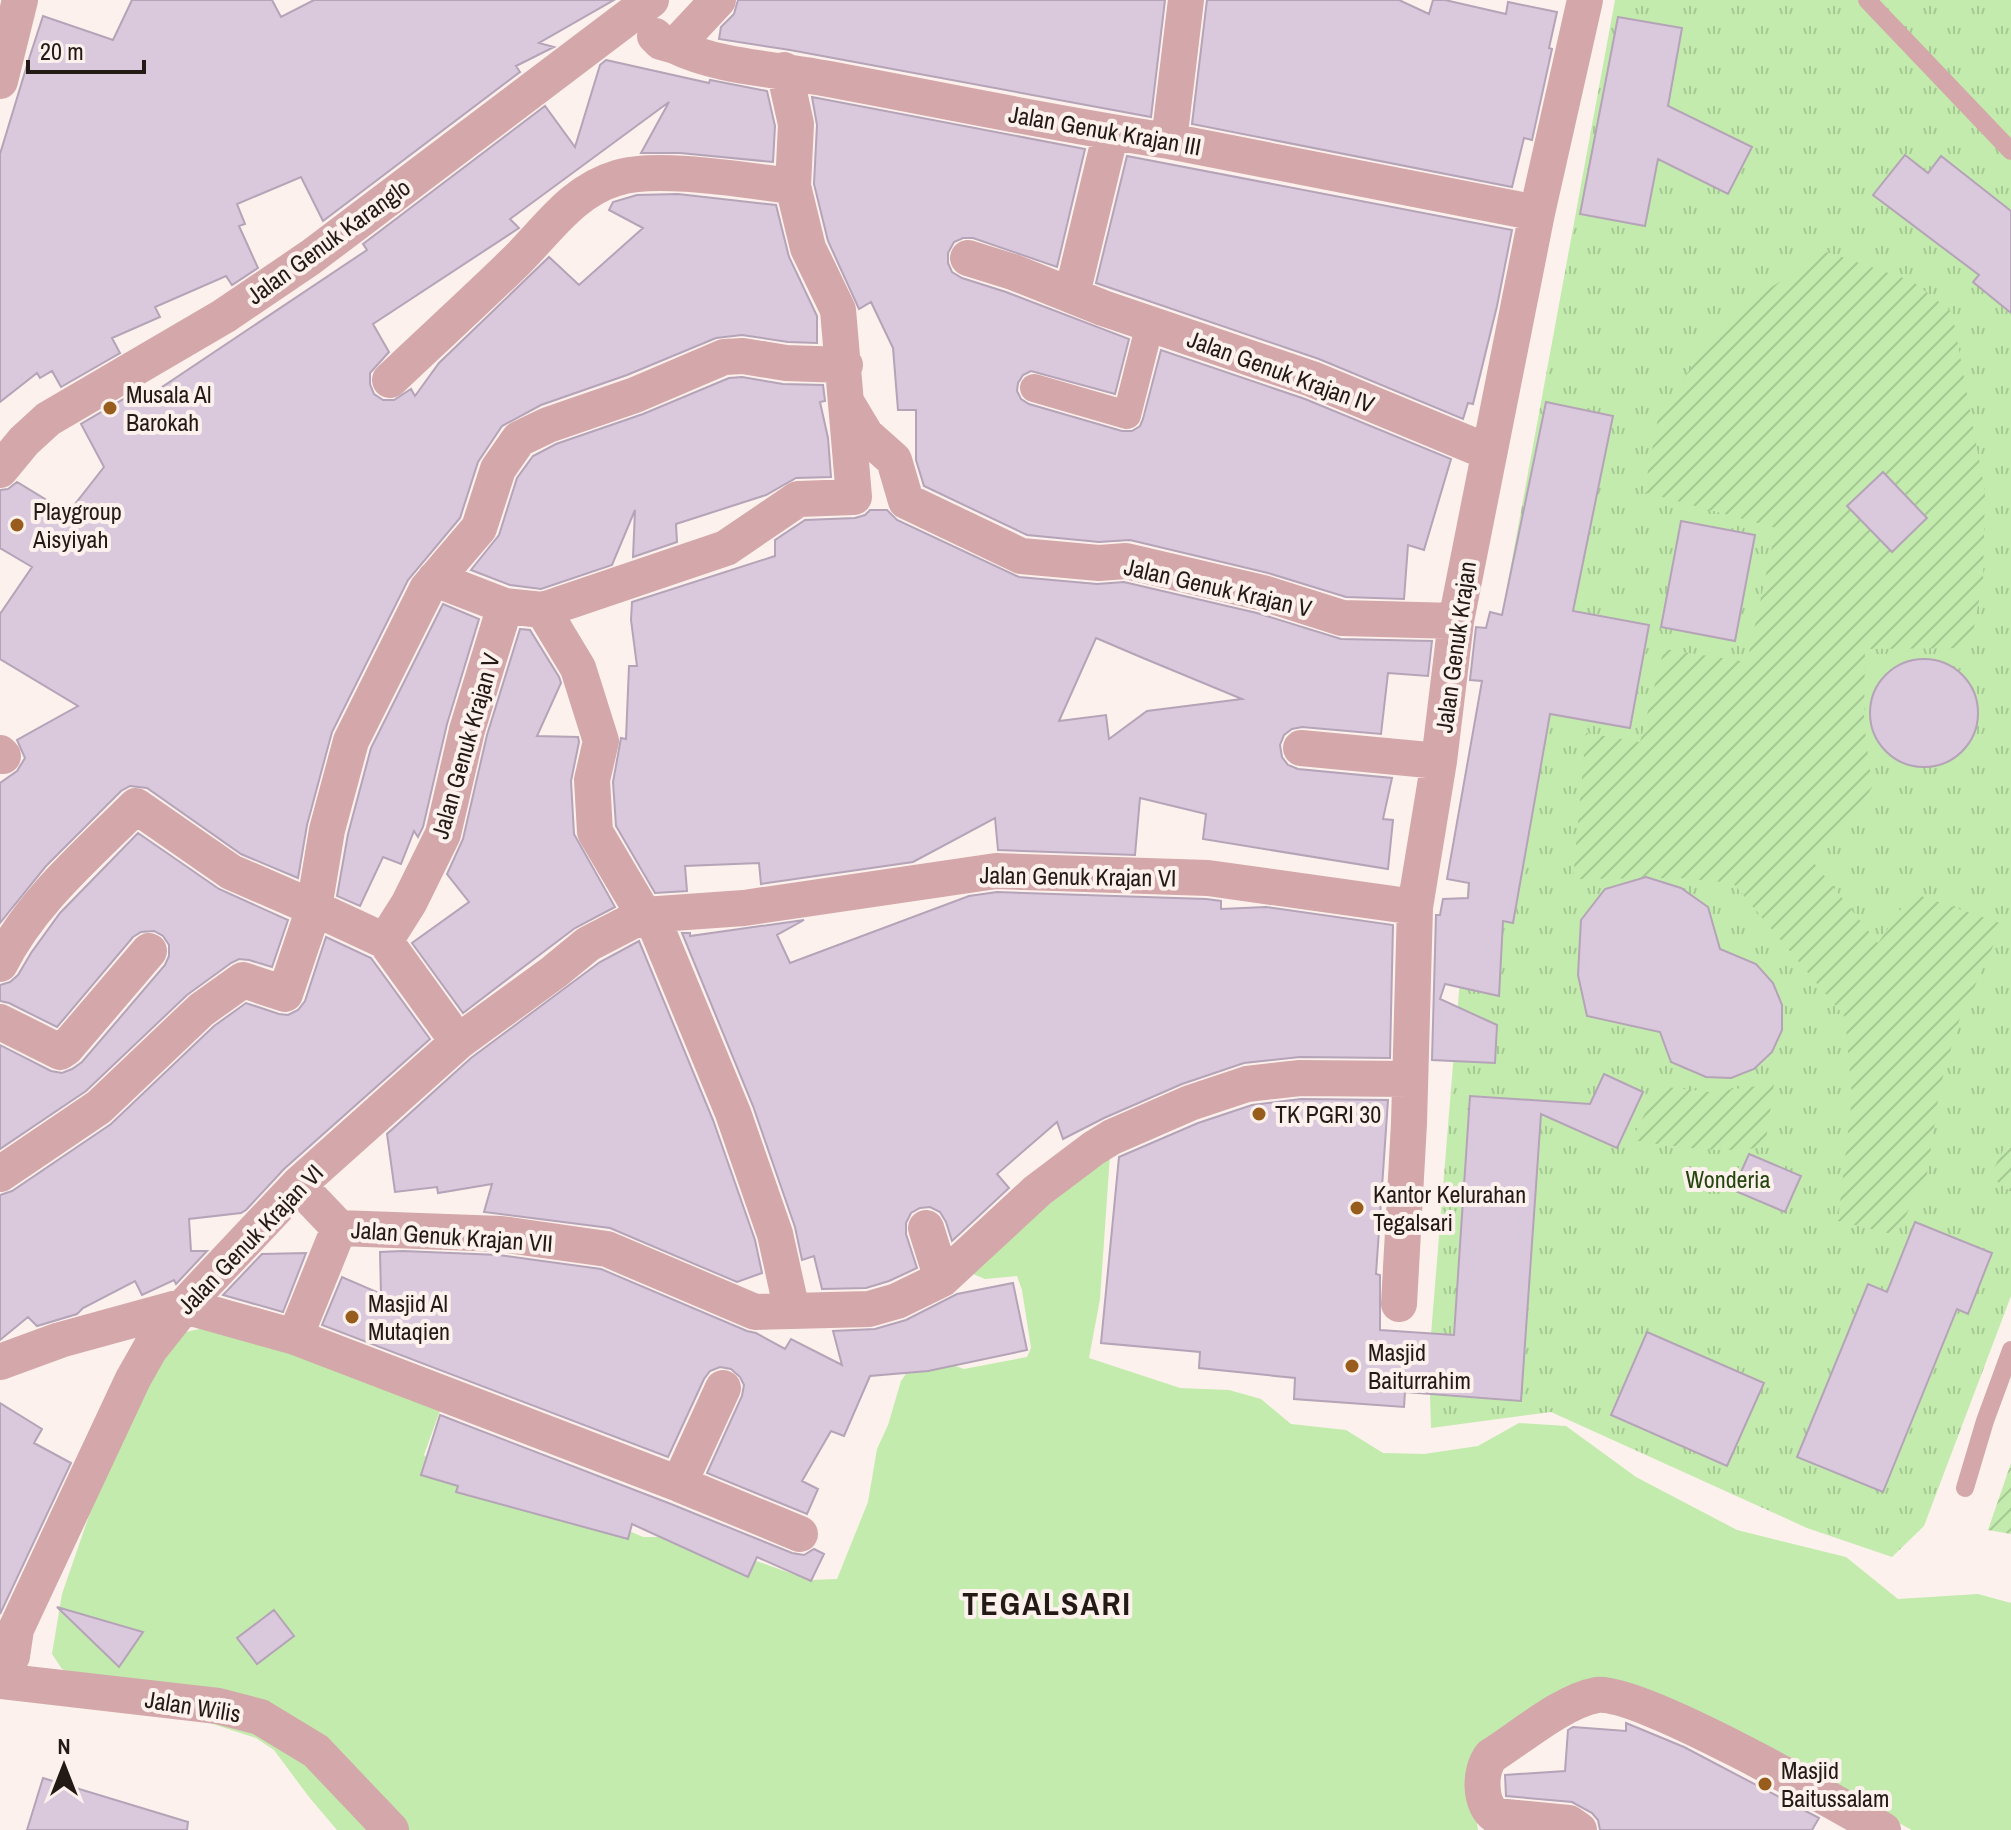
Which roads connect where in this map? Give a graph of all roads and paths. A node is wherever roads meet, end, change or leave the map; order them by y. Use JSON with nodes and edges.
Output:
{"nodes":[{"id":1,"x":20,"y":0,"type":"edge"},
{"id":2,"x":718,"y":0,"type":"edge"},
{"id":3,"x":1186,"y":0,"type":"edge"},
{"id":4,"x":1585,"y":0,"type":"edge"},
{"id":5,"x":1867,"y":0,"type":"edge"},
{"id":6,"x":654,"y":25,"type":"edge"},
{"id":7,"x":784,"y":70,"type":"junction"},
{"id":8,"x":0,"y":81,"type":"edge"},
{"id":9,"x":1111,"y":132,"type":"junction"},
{"id":10,"x":1169,"y":141,"type":"junction"},
{"id":11,"x":2008,"y":142,"type":"edge"},
{"id":12,"x":793,"y":186,"type":"junction"},
{"id":13,"x":1537,"y":213,"type":"junction"},
{"id":14,"x":968,"y":258,"type":"dead end"},
{"id":15,"x":1072,"y":294,"type":"junction"},
{"id":16,"x":1150,"y":324,"type":"junction"},
{"id":17,"x":845,"y":365,"type":"junction"},
{"id":18,"x":390,"y":380,"type":"dead end"},
{"id":19,"x":1034,"y":388,"type":"dead end"},
{"id":20,"x":848,"y":403,"type":"junction"},
{"id":21,"x":1488,"y":452,"type":"junction"},
{"id":22,"x":0,"y":470,"type":"edge"},
{"id":23,"x":435,"y":579,"type":"junction"},
{"id":24,"x":505,"y":606,"type":"junction"},
{"id":25,"x":543,"y":610,"type":"junction"},
{"id":26,"x":1456,"y":621,"type":"junction"},
{"id":27,"x":1301,"y":748,"type":"dead end"},
{"id":28,"x":1439,"y":761,"type":"junction"},
{"id":29,"x":1415,"y":907,"type":"junction"},
{"id":30,"x":314,"y":908,"type":"junction"},
{"id":31,"x":644,"y":915,"type":"junction"},
{"id":32,"x":385,"y":941,"type":"junction"},
{"id":33,"x":149,"y":951,"type":"dead end"},
{"id":34,"x":0,"y":964,"type":"edge"},
{"id":35,"x":0,"y":1022,"type":"edge"},
{"id":36,"x":458,"y":1042,"type":"junction"},
{"id":37,"x":1409,"y":1079,"type":"junction"},
{"id":38,"x":0,"y":1174,"type":"edge"},
{"id":39,"x":298,"y":1185,"type":"junction"},
{"id":40,"x":339,"y":1228,"type":"junction"},
{"id":41,"x":926,"y":1228,"type":"dead end"},
{"id":42,"x":942,"y":1279,"type":"junction"},
{"id":43,"x":1399,"y":1304,"type":"dead end"},
{"id":44,"x":184,"y":1306,"type":"junction"},
{"id":45,"x":792,"y":1311,"type":"junction"},
{"id":46,"x":295,"y":1337,"type":"junction"},
{"id":47,"x":2011,"y":1350,"type":"edge"},
{"id":48,"x":0,"y":1362,"type":"edge"},
{"id":49,"x":723,"y":1388,"type":"dead end"},
{"id":50,"x":679,"y":1484,"type":"junction"},
{"id":51,"x":1965,"y":1488,"type":"dead end"},
{"id":52,"x":800,"y":1534,"type":"dead end"},
{"id":53,"x":0,"y":1680,"type":"edge"},
{"id":54,"x":1831,"y":1817,"type":"edge"},
{"id":55,"x":391,"y":1830,"type":"edge"},
{"id":56,"x":1579,"y":1830,"type":"edge"},
{"id":57,"x":1883,"y":1830,"type":"edge"}],
"edges":[{"from":1,"to":8,"type":"street"},
{"from":2,"to":6,"type":"street","name":"Jalan Genuk Karanglo"},
{"from":3,"to":10,"type":"street"},
{"from":4,"to":13,"type":"street","name":"Jalan Genuk Krajan"},
{"from":5,"to":11,"type":"lane"},
{"from":6,"to":7,"type":"street","name":"Jalan Genuk Krajan III"},
{"from":6,"to":22,"type":"street","name":"Jalan Genuk Karanglo"},
{"from":7,"to":9,"type":"street","name":"Jalan Genuk Krajan III"},
{"from":7,"to":12,"type":"street"},
{"from":9,"to":10,"type":"street","name":"Jalan Genuk Krajan III"},
{"from":9,"to":15,"type":"street"},
{"from":10,"to":13,"type":"street","name":"Jalan Genuk Krajan III"},
{"from":12,"to":17,"type":"street"},
{"from":12,"to":18,"type":"street"},
{"from":13,"to":21,"type":"street","name":"Jalan Genuk Krajan"},
{"from":14,"to":15,"type":"street","name":"Jalan Genuk Krajan IV"},
{"from":15,"to":16,"type":"street","name":"Jalan Genuk Krajan IV"},
{"from":16,"to":19,"type":"street"},
{"from":16,"to":21,"type":"street","name":"Jalan Genuk Krajan IV"},
{"from":17,"to":20,"type":"street"},
{"from":17,"to":23,"type":"street"},
{"from":20,"to":25,"type":"street"},
{"from":20,"to":26,"type":"street","name":"Jalan Genuk Krajan V"},
{"from":21,"to":26,"type":"street","name":"Jalan Genuk Krajan"},
{"from":23,"to":24,"type":"street"},
{"from":23,"to":30,"type":"street"},
{"from":24,"to":25,"type":"street"},
{"from":24,"to":32,"type":"street","name":"Jalan Genuk Krajan V"},
{"from":25,"to":31,"type":"street"},
{"from":26,"to":28,"type":"street","name":"Jalan Genuk Krajan"},
{"from":27,"to":28,"type":"street"},
{"from":28,"to":29,"type":"street","name":"Jalan Genuk Krajan"},
{"from":29,"to":31,"type":"street","name":"Jalan Genuk Krajan VI"},
{"from":29,"to":37,"type":"street","name":"Jalan Genuk Krajan"},
{"from":30,"to":32,"type":"street"},
{"from":30,"to":34,"type":"street"},
{"from":30,"to":38,"type":"street"},
{"from":31,"to":36,"type":"street","name":"Jalan Genuk Krajan VI"},
{"from":31,"to":45,"type":"street"},
{"from":32,"to":36,"type":"street"},
{"from":33,"to":35,"type":"street"},
{"from":36,"to":39,"type":"street","name":"Jalan Genuk Krajan VI"},
{"from":37,"to":42,"type":"street","name":"Jalan Genuk Krajan VII"},
{"from":37,"to":43,"type":"street","name":"Jalan Genuk Krajan"},
{"from":39,"to":40,"type":"street","name":"Jalan Genuk Krajan VII"},
{"from":39,"to":44,"type":"street","name":"Jalan Genuk Krajan VI"},
{"from":40,"to":45,"type":"street","name":"Jalan Genuk Krajan VII"},
{"from":40,"to":46,"type":"street","name":"Jalan Genuk Krajan VII"},
{"from":41,"to":42,"type":"street"},
{"from":42,"to":45,"type":"street","name":"Jalan Genuk Krajan VII"},
{"from":44,"to":46,"type":"street"},
{"from":44,"to":48,"type":"street"},
{"from":44,"to":53,"type":"street","name":"Jalan Genuk Krajan VI"},
{"from":46,"to":50,"type":"street"},
{"from":47,"to":51,"type":"lane"},
{"from":49,"to":50,"type":"street"},
{"from":50,"to":52,"type":"street"},
{"from":53,"to":55,"type":"street","name":"Jalan Wilis"},
{"from":54,"to":56,"type":"street"},
{"from":54,"to":57,"type":"street"}]}
